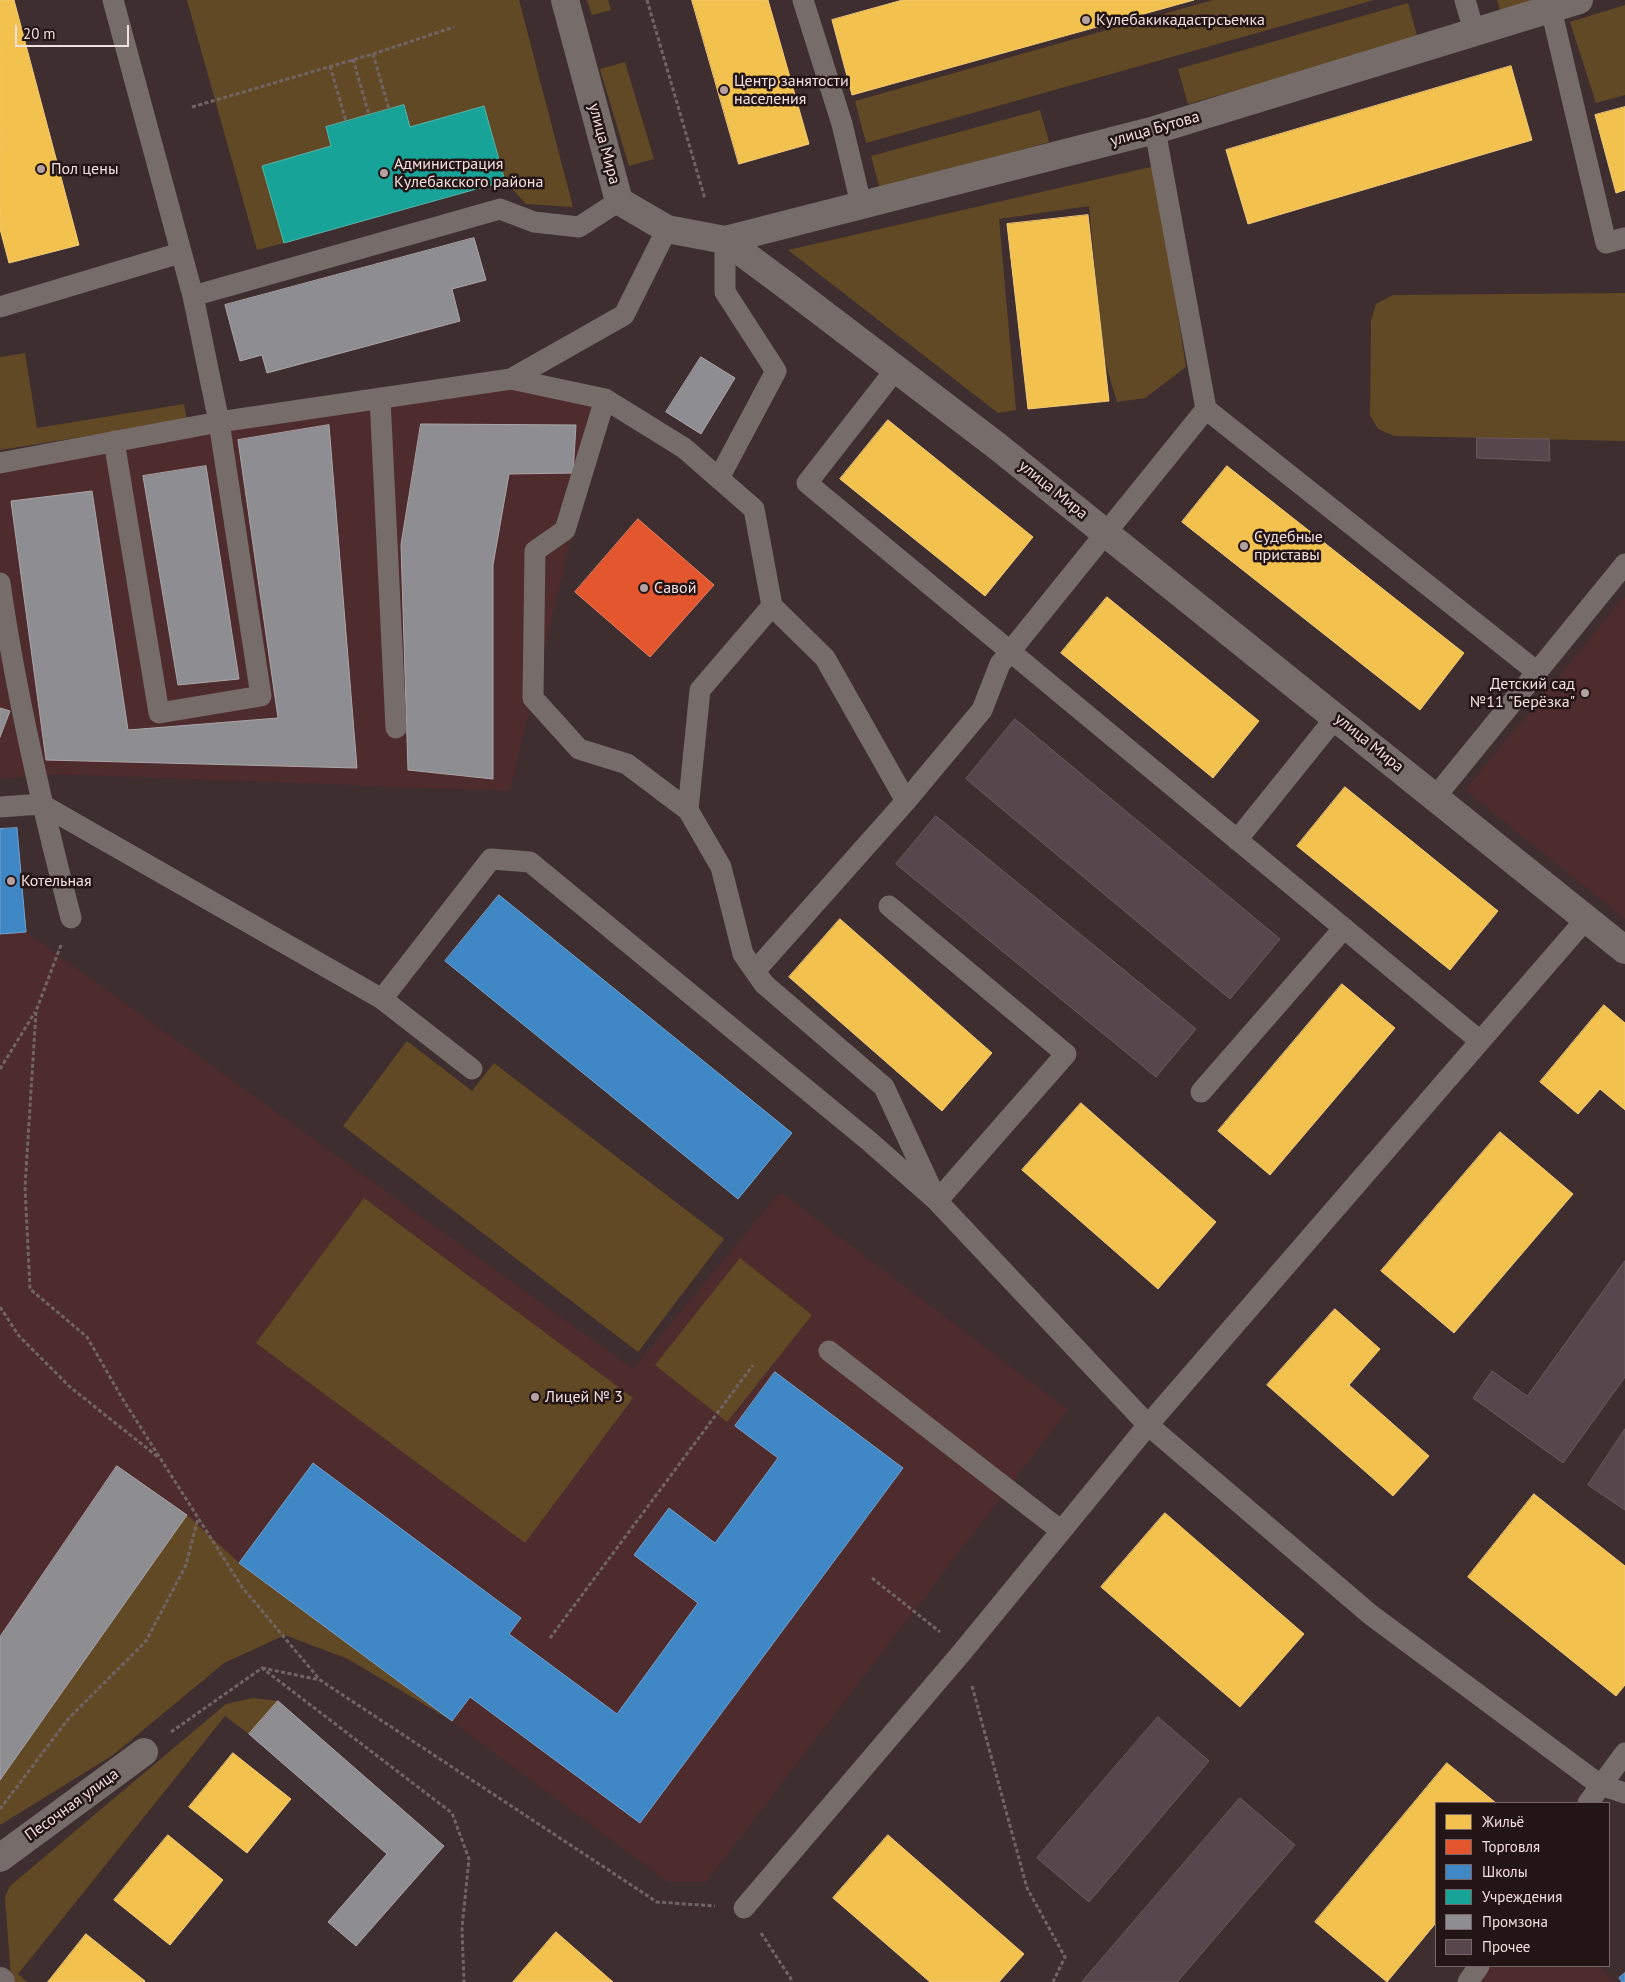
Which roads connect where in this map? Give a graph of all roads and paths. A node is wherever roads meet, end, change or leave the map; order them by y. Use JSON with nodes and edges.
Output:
{"nodes":[{"id":1,"x":114,"y":0,"type":"edge"},
{"id":2,"x":565,"y":0,"type":"edge"},
{"id":3,"x":647,"y":0,"type":"edge"},
{"id":4,"x":803,"y":0,"type":"edge"},
{"id":5,"x":1465,"y":0,"type":"edge"},
{"id":6,"x":1580,"y":0,"type":"edge"},
{"id":7,"x":1551,"y":9,"type":"junction"},
{"id":8,"x":454,"y":27,"type":"dead end"},
{"id":9,"x":1474,"y":31,"type":"junction"},
{"id":10,"x":373,"y":54,"type":"junction"},
{"id":11,"x":352,"y":59,"type":"junction"},
{"id":12,"x":330,"y":66,"type":"junction"},
{"id":13,"x":192,"y":106,"type":"dead end"},
{"id":14,"x":389,"y":109,"type":"dead end"},
{"id":15,"x":369,"y":115,"type":"dead end"},
{"id":16,"x":346,"y":121,"type":"dead end"},
{"id":17,"x":1155,"y":130,"type":"junction"},
{"id":18,"x":704,"y":199,"type":"dead end"},
{"id":19,"x":619,"y":201,"type":"junction"},
{"id":20,"x":860,"y":204,"type":"junction"},
{"id":21,"x":668,"y":229,"type":"junction"},
{"id":22,"x":1625,"y":238,"type":"edge"},
{"id":23,"x":725,"y":240,"type":"junction"},
{"id":24,"x":180,"y":253,"type":"junction"},
{"id":25,"x":193,"y":296,"type":"junction"},
{"id":26,"x":0,"y":307,"type":"edge"},
{"id":27,"x":896,"y":369,"type":"junction"},
{"id":28,"x":510,"y":380,"type":"junction"},
{"id":29,"x":380,"y":398,"type":"junction"},
{"id":30,"x":605,"y":399,"type":"junction"},
{"id":31,"x":1206,"y":409,"type":"junction"},
{"id":32,"x":219,"y":422,"type":"junction"},
{"id":33,"x":114,"y":441,"type":"junction"},
{"id":34,"x":0,"y":462,"type":"edge"},
{"id":35,"x":719,"y":478,"type":"junction"},
{"id":36,"x":1106,"y":533,"type":"junction"},
{"id":37,"x":1625,"y":564,"type":"edge"},
{"id":38,"x":0,"y":583,"type":"edge"},
{"id":39,"x":772,"y":606,"type":"junction"},
{"id":40,"x":4,"y":647,"type":"edge"},
{"id":41,"x":1010,"y":651,"type":"junction"},
{"id":42,"x":1537,"y":672,"type":"junction"},
{"id":43,"x":1336,"y":717,"type":"junction"},
{"id":44,"x":396,"y":728,"type":"dead end"},
{"id":45,"x":1436,"y":796,"type":"junction"},
{"id":46,"x":906,"y":801,"type":"junction"},
{"id":47,"x":41,"y":804,"type":"junction"},
{"id":48,"x":0,"y":807,"type":"edge"},
{"id":49,"x":688,"y":810,"type":"junction"},
{"id":50,"x":1237,"y":840,"type":"junction"},
{"id":51,"x":889,"y":906,"type":"dead end"},
{"id":52,"x":71,"y":918,"type":"joint"},
{"id":53,"x":1586,"y":919,"type":"junction"},
{"id":54,"x":1344,"y":928,"type":"junction"},
{"id":55,"x":1625,"y":950,"type":"edge"},
{"id":56,"x":755,"y":971,"type":"junction"},
{"id":57,"x":382,"y":999,"type":"junction"},
{"id":58,"x":36,"y":1011,"type":"junction"},
{"id":59,"x":1480,"y":1041,"type":"junction"},
{"id":60,"x":0,"y":1069,"type":"edge"},
{"id":61,"x":472,"y":1070,"type":"dead end"},
{"id":62,"x":1201,"y":1092,"type":"dead end"},
{"id":63,"x":937,"y":1201,"type":"junction"},
{"id":64,"x":0,"y":1307,"type":"edge"},
{"id":65,"x":829,"y":1351,"type":"dead end"},
{"id":66,"x":753,"y":1365,"type":"dead end"},
{"id":67,"x":1148,"y":1425,"type":"junction"},
{"id":68,"x":161,"y":1460,"type":"junction"},
{"id":69,"x":198,"y":1517,"type":"junction"},
{"id":70,"x":1060,"y":1530,"type":"junction"},
{"id":71,"x":872,"y":1578,"type":"dead end"},
{"id":72,"x":550,"y":1638,"type":"dead end"},
{"id":73,"x":963,"y":1651,"type":"junction"},
{"id":74,"x":262,"y":1668,"type":"junction"},
{"id":75,"x":320,"y":1680,"type":"junction"},
{"id":76,"x":144,"y":1752,"type":"joint"},
{"id":77,"x":1625,"y":1753,"type":"edge"},
{"id":78,"x":1600,"y":1785,"type":"junction"},
{"id":79,"x":1625,"y":1793,"type":"edge"},
{"id":80,"x":1589,"y":1802,"type":"edge"},
{"id":81,"x":0,"y":1809,"type":"edge"},
{"id":82,"x":0,"y":1858,"type":"edge"},
{"id":83,"x":744,"y":1908,"type":"junction"},
{"id":84,"x":1478,"y":1967,"type":"edge"},
{"id":85,"x":464,"y":1982,"type":"edge"},
{"id":86,"x":793,"y":1982,"type":"edge"},
{"id":87,"x":1053,"y":1982,"type":"edge"},
{"id":88,"x":1468,"y":1982,"type":"edge"}],
"edges":[{"from":1,"to":24,"type":"lane"},
{"from":2,"to":19,"type":"street","name":"улица Мира"},
{"from":3,"to":18,"type":"path"},
{"from":4,"to":20,"type":"lane"},
{"from":5,"to":9,"type":"lane"},
{"from":6,"to":7,"type":"street","name":"улица Бутова"},
{"from":7,"to":9,"type":"street","name":"улица Бутова"},
{"from":7,"to":22,"type":"lane"},
{"from":8,"to":10,"type":"path"},
{"from":9,"to":17,"type":"street","name":"улица Бутова"},
{"from":10,"to":11,"type":"path"},
{"from":10,"to":14,"type":"path"},
{"from":11,"to":12,"type":"path"},
{"from":11,"to":15,"type":"path"},
{"from":12,"to":13,"type":"path"},
{"from":12,"to":16,"type":"path"},
{"from":17,"to":20,"type":"street","name":"улица Бутова"},
{"from":17,"to":31,"type":"lane"},
{"from":19,"to":21,"type":"street","name":"улица Мира"},
{"from":19,"to":25,"type":"lane"},
{"from":20,"to":23,"type":"street","name":"улица Бутова"},
{"from":21,"to":23,"type":"street","name":"улица Мира"},
{"from":21,"to":28,"type":"lane"},
{"from":23,"to":27,"type":"street","name":"улица Мира"},
{"from":23,"to":35,"type":"lane"},
{"from":24,"to":25,"type":"lane"},
{"from":24,"to":26,"type":"lane"},
{"from":25,"to":32,"type":"lane"},
{"from":27,"to":36,"type":"street","name":"улица Мира"},
{"from":27,"to":41,"type":"lane"},
{"from":28,"to":29,"type":"lane"},
{"from":28,"to":30,"type":"lane"},
{"from":29,"to":32,"type":"lane"},
{"from":29,"to":44,"type":"lane"},
{"from":30,"to":35,"type":"lane"},
{"from":30,"to":49,"type":"lane"},
{"from":31,"to":36,"type":"lane"},
{"from":31,"to":42,"type":"lane"},
{"from":32,"to":33,"type":"lane"},
{"from":32,"to":33,"type":"lane"},
{"from":33,"to":34,"type":"lane"},
{"from":35,"to":39,"type":"lane"},
{"from":36,"to":41,"type":"lane"},
{"from":36,"to":43,"type":"street","name":"улица Мира"},
{"from":37,"to":42,"type":"lane"},
{"from":38,"to":40,"type":"lane"},
{"from":39,"to":46,"type":"lane"},
{"from":39,"to":49,"type":"lane"},
{"from":40,"to":47,"type":"lane"},
{"from":41,"to":46,"type":"lane"},
{"from":41,"to":50,"type":"lane"},
{"from":42,"to":45,"type":"lane"},
{"from":43,"to":45,"type":"street","name":"улица Мира"},
{"from":43,"to":50,"type":"lane"},
{"from":45,"to":53,"type":"street","name":"улица Мира"},
{"from":46,"to":56,"type":"lane"},
{"from":47,"to":48,"type":"lane"},
{"from":47,"to":52,"type":"lane"},
{"from":47,"to":57,"type":"lane"},
{"from":49,"to":56,"type":"lane"},
{"from":50,"to":54,"type":"lane"},
{"from":51,"to":63,"type":"lane"},
{"from":52,"to":58,"type":"path"},
{"from":53,"to":55,"type":"street","name":"улица Мира"},
{"from":53,"to":59,"type":"lane"},
{"from":54,"to":59,"type":"lane"},
{"from":54,"to":62,"type":"lane"},
{"from":56,"to":63,"type":"lane"},
{"from":57,"to":61,"type":"lane"},
{"from":57,"to":63,"type":"lane"},
{"from":58,"to":60,"type":"path"},
{"from":58,"to":68,"type":"path"},
{"from":59,"to":67,"type":"lane"},
{"from":63,"to":67,"type":"lane"},
{"from":64,"to":68,"type":"path"},
{"from":65,"to":70,"type":"lane"},
{"from":66,"to":72,"type":"path"},
{"from":67,"to":70,"type":"lane"},
{"from":67,"to":78,"type":"lane"},
{"from":68,"to":69,"type":"path"},
{"from":69,"to":75,"type":"path"},
{"from":69,"to":81,"type":"path"},
{"from":70,"to":73,"type":"lane"},
{"from":71,"to":73,"type":"path"},
{"from":73,"to":83,"type":"lane"},
{"from":73,"to":87,"type":"path"},
{"from":74,"to":75,"type":"path"},
{"from":74,"to":76,"type":"path"},
{"from":74,"to":85,"type":"path"},
{"from":75,"to":83,"type":"path"},
{"from":76,"to":82,"type":"street","name":"Песочная улица"},
{"from":77,"to":78,"type":"lane"},
{"from":78,"to":79,"type":"lane"},
{"from":78,"to":80,"type":"lane"},
{"from":83,"to":86,"type":"path"},
{"from":84,"to":88,"type":"lane"}]}
